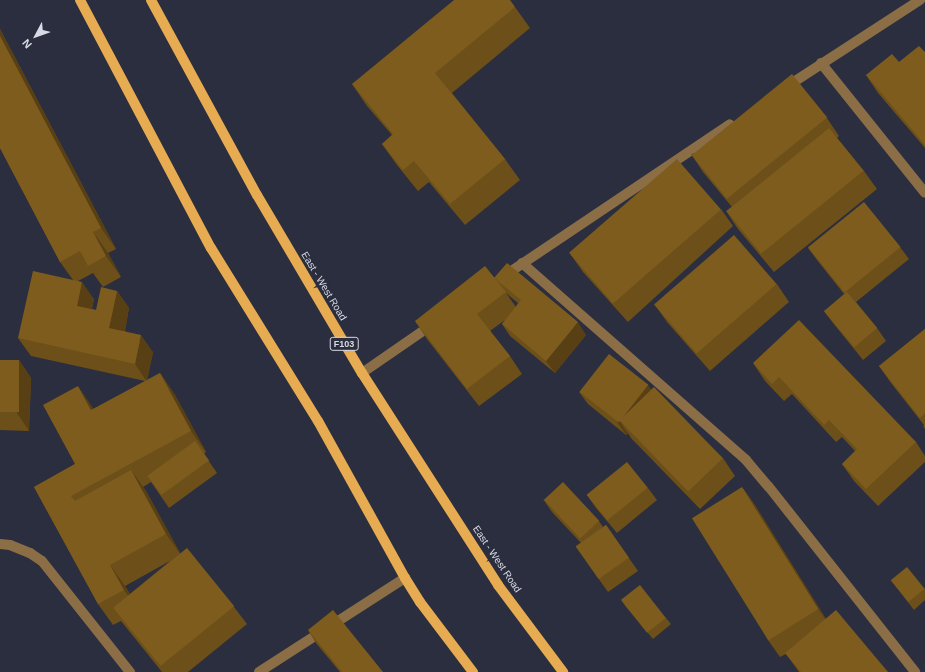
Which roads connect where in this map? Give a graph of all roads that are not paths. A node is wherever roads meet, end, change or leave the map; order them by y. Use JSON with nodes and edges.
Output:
{"nodes":[{"id":1,"x":80,"y":0,"type":"edge"},
{"id":2,"x":151,"y":0,"type":"edge"},
{"id":3,"x":920,"y":0,"type":"edge"},
{"id":4,"x":821,"y":63,"type":"junction"},
{"id":5,"x":775,"y":94,"type":"edge"},
{"id":6,"x":742,"y":116,"type":"edge"},
{"id":7,"x":925,"y":193,"type":"edge"},
{"id":8,"x":522,"y":263,"type":"junction"},
{"id":9,"x":497,"y":280,"type":"edge"},
{"id":10,"x":439,"y":320,"type":"edge"},
{"id":11,"x":362,"y":373,"type":"junction"},
{"id":12,"x":0,"y":544,"type":"edge"},
{"id":13,"x":405,"y":578,"type":"junction"},
{"id":14,"x":130,"y":672,"type":"edge"},
{"id":15,"x":259,"y":672,"type":"edge"},
{"id":16,"x":473,"y":672,"type":"edge"},
{"id":17,"x":563,"y":672,"type":"edge"},
{"id":18,"x":915,"y":672,"type":"edge"}],
"edges":[{"from":1,"to":13,"type":"main road"},
{"from":2,"to":11,"type":"main road","name":"East - West Road","number":"F103"},
{"from":3,"to":4,"type":"street"},
{"from":4,"to":5,"type":"street"},
{"from":4,"to":7,"type":"street"},
{"from":6,"to":8,"type":"street"},
{"from":8,"to":9,"type":"street"},
{"from":8,"to":18,"type":"street"},
{"from":10,"to":11,"type":"street"},
{"from":11,"to":17,"type":"main road","name":"East - West Road","number":"F103"},
{"from":12,"to":14,"type":"street"},
{"from":13,"to":15,"type":"street"},
{"from":13,"to":16,"type":"main road"}]}
